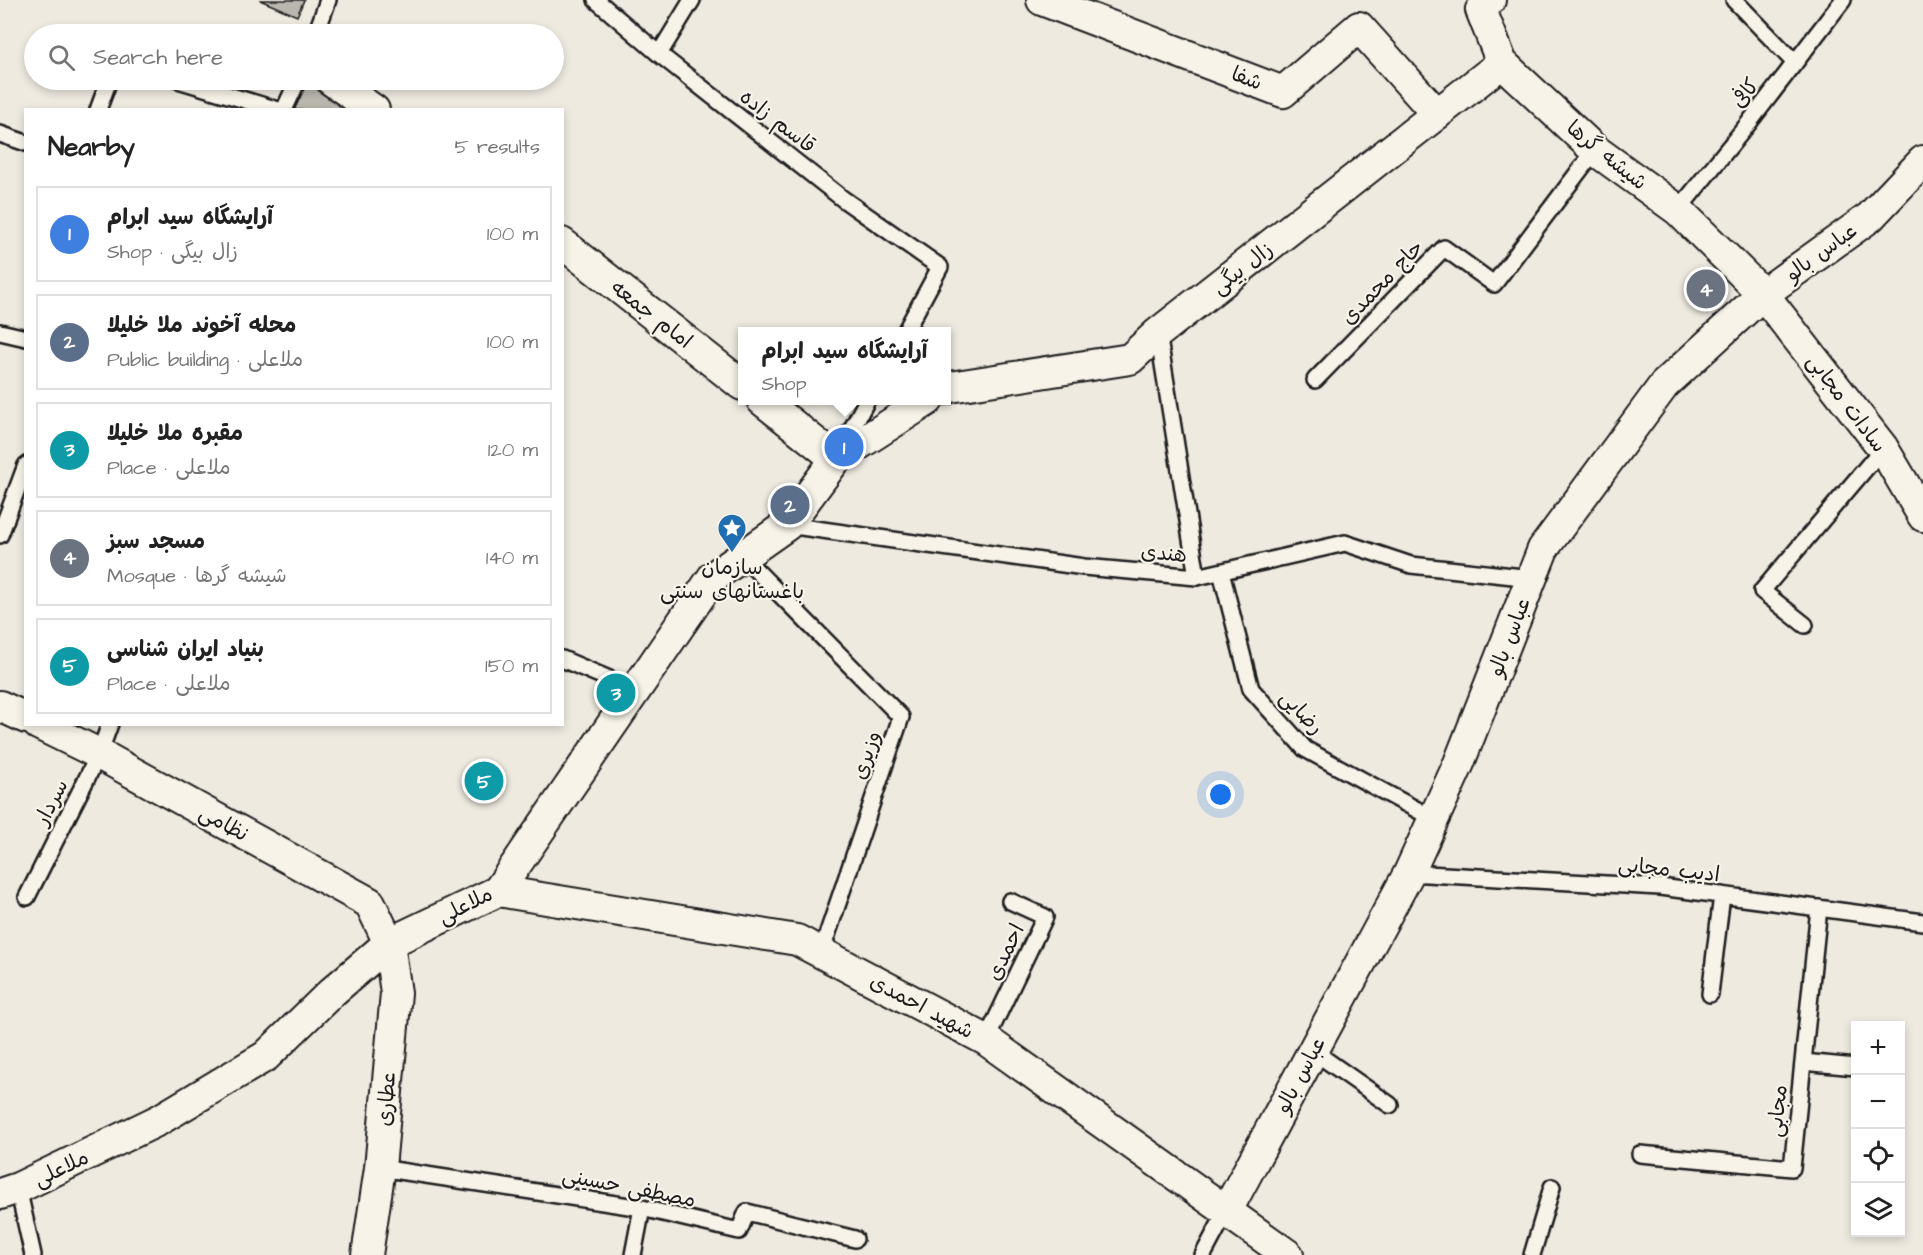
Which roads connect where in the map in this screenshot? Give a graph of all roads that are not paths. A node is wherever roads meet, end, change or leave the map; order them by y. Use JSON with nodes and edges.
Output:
{"nodes":[{"id":1,"x":328,"y":0,"type":"edge"},
{"id":2,"x":596,"y":0,"type":"edge"},
{"id":3,"x":692,"y":0,"type":"edge"},
{"id":4,"x":1042,"y":0,"type":"edge"},
{"id":5,"x":1734,"y":0,"type":"edge"},
{"id":6,"x":1843,"y":0,"type":"edge"},
{"id":7,"x":1482,"y":3,"type":"edge"},
{"id":8,"x":320,"y":24,"type":"edge"},
{"id":9,"x":659,"y":54,"type":"junction"},
{"id":10,"x":1502,"y":63,"type":"junction"},
{"id":11,"x":1795,"y":63,"type":"junction"},
{"id":12,"x":105,"y":90,"type":"edge"},
{"id":13,"x":211,"y":90,"type":"edge"},
{"id":14,"x":293,"y":90,"type":"edge"},
{"id":15,"x":345,"y":90,"type":"edge"},
{"id":16,"x":99,"y":108,"type":"edge"},
{"id":17,"x":271,"y":108,"type":"edge"},
{"id":18,"x":285,"y":108,"type":"edge"},
{"id":19,"x":371,"y":108,"type":"edge"},
{"id":20,"x":1437,"y":114,"type":"junction"},
{"id":21,"x":0,"y":134,"type":"edge"},
{"id":22,"x":24,"y":142,"type":"edge"},
{"id":23,"x":1595,"y":150,"type":"junction"},
{"id":24,"x":1923,"y":161,"type":"edge"},
{"id":25,"x":1678,"y":210,"type":"junction"},
{"id":26,"x":564,"y":245,"type":"edge"},
{"id":27,"x":1763,"y":294,"type":"junction"},
{"id":28,"x":908,"y":327,"type":"edge"},
{"id":29,"x":0,"y":332,"type":"edge"},
{"id":30,"x":1158,"y":333,"type":"junction"},
{"id":31,"x":24,"y":338,"type":"edge"},
{"id":32,"x":1315,"y":380,"type":"dead end"},
{"id":33,"x":738,"y":382,"type":"edge"},
{"id":34,"x":951,"y":387,"type":"edge"},
{"id":35,"x":768,"y":405,"type":"edge"},
{"id":36,"x":864,"y":405,"type":"edge"},
{"id":37,"x":920,"y":405,"type":"edge"},
{"id":38,"x":1884,"y":448,"type":"junction"},
{"id":39,"x":836,"y":459,"type":"junction"},
{"id":40,"x":24,"y":470,"type":"edge"},
{"id":41,"x":1923,"y":516,"type":"edge"},
{"id":42,"x":787,"y":525,"type":"junction"},
{"id":43,"x":0,"y":535,"type":"edge"},
{"id":44,"x":742,"y":556,"type":"junction"},
{"id":45,"x":1221,"y":572,"type":"junction"},
{"id":46,"x":1197,"y":577,"type":"junction"},
{"id":47,"x":1532,"y":578,"type":"junction"},
{"id":48,"x":1805,"y":625,"type":"dead end"},
{"id":49,"x":564,"y":660,"type":"edge"},
{"id":50,"x":635,"y":690,"type":"junction"},
{"id":51,"x":0,"y":706,"type":"edge"},
{"id":52,"x":24,"y":717,"type":"edge"},
{"id":53,"x":42,"y":726,"type":"edge"},
{"id":54,"x":110,"y":726,"type":"edge"},
{"id":55,"x":99,"y":754,"type":"junction"},
{"id":56,"x":1434,"y":819,"type":"junction"},
{"id":57,"x":1409,"y":873,"type":"junction"},
{"id":58,"x":498,"y":891,"type":"junction"},
{"id":59,"x":1722,"y":895,"type":"junction"},
{"id":60,"x":27,"y":897,"type":"dead end"},
{"id":61,"x":1010,"y":901,"type":"dead end"},
{"id":62,"x":1820,"y":908,"type":"junction"},
{"id":63,"x":1923,"y":922,"type":"edge"},
{"id":64,"x":389,"y":943,"type":"junction"},
{"id":65,"x":821,"y":953,"type":"junction"},
{"id":66,"x":1710,"y":994,"type":"dead end"},
{"id":67,"x":986,"y":1040,"type":"junction"},
{"id":68,"x":1313,"y":1051,"type":"junction"},
{"id":69,"x":1803,"y":1062,"type":"junction"},
{"id":70,"x":1851,"y":1067,"type":"edge"},
{"id":71,"x":1390,"y":1105,"type":"dead end"},
{"id":72,"x":1640,"y":1154,"type":"dead end"},
{"id":73,"x":380,"y":1168,"type":"junction"},
{"id":74,"x":1552,"y":1187,"type":"dead end"},
{"id":75,"x":9,"y":1191,"type":"edge"},
{"id":76,"x":642,"y":1208,"type":"junction"},
{"id":77,"x":1227,"y":1212,"type":"junction"},
{"id":78,"x":855,"y":1239,"type":"dead end"},
{"id":79,"x":33,"y":1255,"type":"edge"},
{"id":80,"x":367,"y":1255,"type":"edge"},
{"id":81,"x":633,"y":1255,"type":"edge"},
{"id":82,"x":1203,"y":1255,"type":"edge"},
{"id":83,"x":1288,"y":1255,"type":"edge"},
{"id":84,"x":1532,"y":1255,"type":"edge"}],
"edges":[{"from":1,"to":8,"type":"lane"},
{"from":2,"to":9,"type":"lane","name":"قاسم زاده"},
{"from":3,"to":9,"type":"lane"},
{"from":4,"to":20,"type":"street","name":"شفا"},
{"from":5,"to":11,"type":"lane"},
{"from":6,"to":11,"type":"lane","name":"کافی"},
{"from":7,"to":10,"type":"street","name":"شیشه گرها"},
{"from":9,"to":28,"type":"lane","name":"قاسم زاده"},
{"from":10,"to":20,"type":"street","name":"زال بیگی"},
{"from":10,"to":23,"type":"street","name":"شیشه گرها"},
{"from":11,"to":25,"type":"lane","name":"کافی"},
{"from":12,"to":16,"type":"lane"},
{"from":13,"to":17,"type":"lane"},
{"from":14,"to":18,"type":"lane"},
{"from":15,"to":19,"type":"street"},
{"from":20,"to":30,"type":"street","name":"زال بیگی"},
{"from":21,"to":22,"type":"lane"},
{"from":23,"to":25,"type":"street","name":"شیشه گرها"},
{"from":23,"to":32,"type":"lane","name":"حاج محمدی"},
{"from":24,"to":27,"type":"street","name":"عباس بالو"},
{"from":25,"to":27,"type":"street","name":"شیشه گرها"},
{"from":26,"to":33,"type":"street","name":"امام جمعه"},
{"from":27,"to":38,"type":"street","name":"سادات مجابی"},
{"from":27,"to":47,"type":"street","name":"عباس بالو"},
{"from":29,"to":31,"type":"lane"},
{"from":30,"to":34,"type":"street","name":"زال بیگی"},
{"from":30,"to":46,"type":"lane"},
{"from":35,"to":39,"type":"street"},
{"from":36,"to":39,"type":"lane"},
{"from":37,"to":39,"type":"street"},
{"from":38,"to":41,"type":"street","name":"سادات مجابی"},
{"from":38,"to":48,"type":"lane"},
{"from":39,"to":42,"type":"street","name":"ملاعلی"},
{"from":40,"to":43,"type":"lane"},
{"from":42,"to":44,"type":"street","name":"ملاعلی"},
{"from":42,"to":46,"type":"lane","name":"هندی"},
{"from":44,"to":50,"type":"street","name":"ملاعلی"},
{"from":44,"to":65,"type":"lane","name":"وزیری"},
{"from":45,"to":46,"type":"lane","name":"هندی"},
{"from":45,"to":47,"type":"lane","name":"هندی"},
{"from":45,"to":56,"type":"lane","name":"رضایی"},
{"from":47,"to":56,"type":"street","name":"عباس بالو"},
{"from":49,"to":50,"type":"lane"},
{"from":50,"to":58,"type":"street","name":"ملاعلی"},
{"from":51,"to":52,"type":"street"},
{"from":53,"to":55,"type":"street","name":"نظامی"},
{"from":54,"to":55,"type":"lane","name":"سردار"},
{"from":55,"to":60,"type":"lane","name":"سردار"},
{"from":55,"to":64,"type":"street","name":"نظامی"},
{"from":56,"to":57,"type":"street","name":"عباس بالو"},
{"from":57,"to":59,"type":"lane","name":"ادیب مجابی"},
{"from":57,"to":68,"type":"street","name":"عباس بالو"},
{"from":58,"to":64,"type":"street","name":"ملاعلی"},
{"from":58,"to":65,"type":"street","name":"شهید احمدی"},
{"from":59,"to":62,"type":"lane","name":"ادیب مجابی"},
{"from":59,"to":66,"type":"lane"},
{"from":61,"to":67,"type":"lane","name":"احمدی"},
{"from":62,"to":63,"type":"lane","name":"ادیب مجابی"},
{"from":62,"to":69,"type":"lane","name":"مجابی"},
{"from":64,"to":73,"type":"street","name":"عطاری"},
{"from":64,"to":75,"type":"street","name":"ملاعلی"},
{"from":65,"to":67,"type":"street","name":"شهید احمدی"},
{"from":67,"to":77,"type":"street","name":"شهید احمدی"},
{"from":68,"to":71,"type":"lane"},
{"from":68,"to":77,"type":"street","name":"عباس بالو"},
{"from":69,"to":70,"type":"lane"},
{"from":69,"to":72,"type":"lane","name":"مجابی"},
{"from":73,"to":76,"type":"lane","name":"مصطفی حسینی"},
{"from":73,"to":80,"type":"street","name":"عطاری"},
{"from":74,"to":84,"type":"lane"},
{"from":75,"to":79,"type":"lane"},
{"from":76,"to":78,"type":"lane","name":"مصطفی حسینی"},
{"from":76,"to":81,"type":"lane"},
{"from":77,"to":82,"type":"lane"},
{"from":77,"to":83,"type":"street","name":"شهید احمدی"}]}
